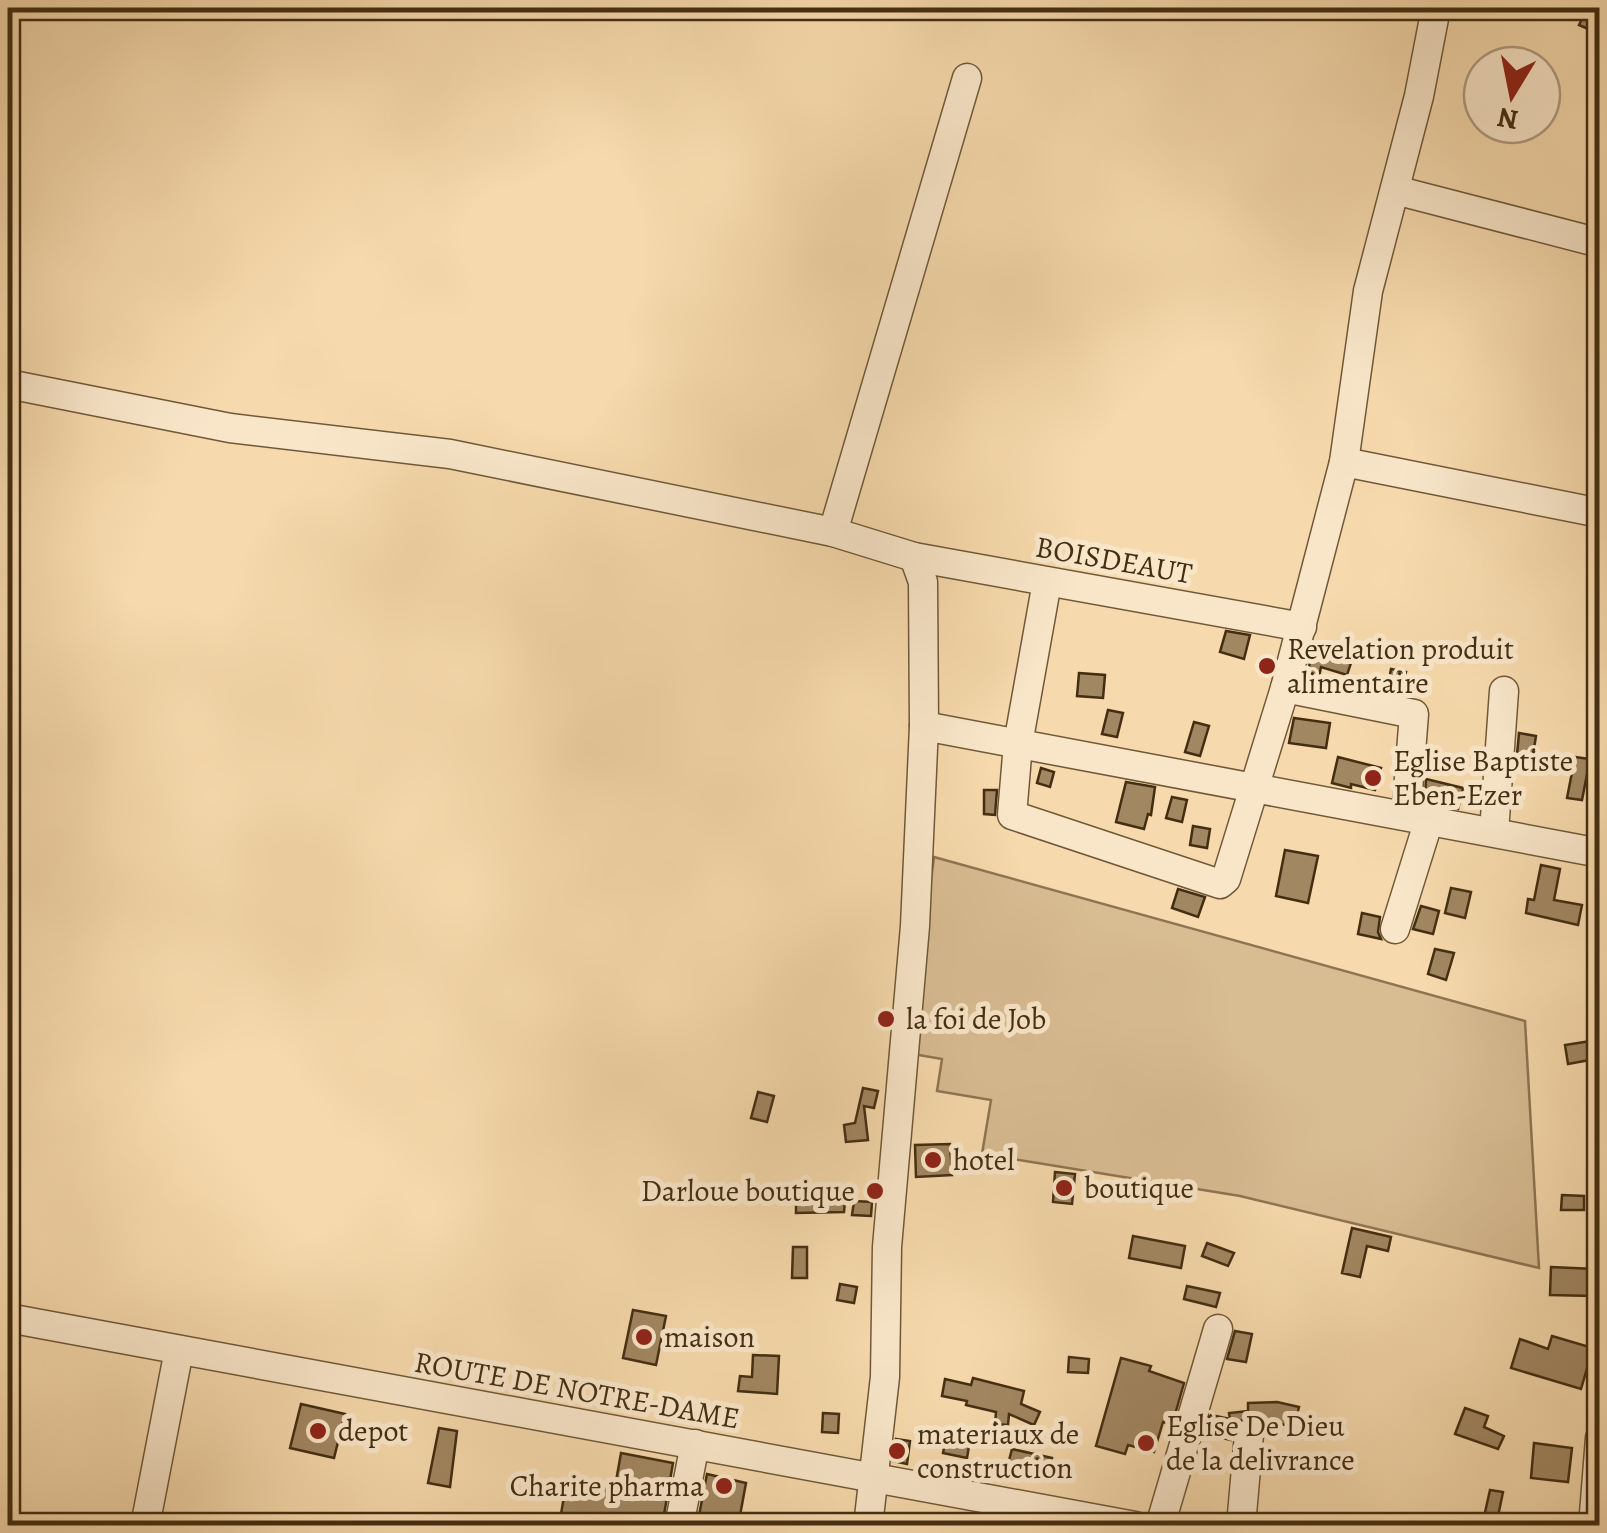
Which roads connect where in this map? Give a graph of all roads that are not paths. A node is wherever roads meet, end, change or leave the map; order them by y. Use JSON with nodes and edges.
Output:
{"nodes":[{"id":1,"x":1436,"y":8,"type":"edge"},
{"id":2,"x":967,"y":78,"type":"dead end"},
{"id":3,"x":1395,"y":190,"type":"junction"},
{"id":4,"x":1600,"y":243,"type":"edge"},
{"id":5,"x":8,"y":384,"type":"edge"},
{"id":6,"x":1344,"y":462,"type":"junction"},
{"id":7,"x":1600,"y":513,"type":"edge"},
{"id":8,"x":834,"y":532,"type":"junction"},
{"id":9,"x":914,"y":557,"type":"junction"},
{"id":10,"x":1047,"y":582,"type":"junction"},
{"id":11,"x":1302,"y":627,"type":"junction"},
{"id":12,"x":1285,"y":688,"type":"junction"},
{"id":13,"x":1504,"y":691,"type":"dead end"},
{"id":14,"x":924,"y":726,"type":"junction"},
{"id":15,"x":1018,"y":744,"type":"junction"},
{"id":16,"x":1254,"y":788,"type":"junction"},
{"id":17,"x":1418,"y":818,"type":"junction"},
{"id":18,"x":1494,"y":832,"type":"junction"},
{"id":19,"x":1600,"y":852,"type":"edge"},
{"id":20,"x":1394,"y":929,"type":"dead end"},
{"id":21,"x":8,"y":1318,"type":"edge"},
{"id":22,"x":1218,"y":1329,"type":"dead end"},
{"id":23,"x":180,"y":1350,"type":"junction"},
{"id":24,"x":1249,"y":1434,"type":"dead end"},
{"id":25,"x":1600,"y":1438,"type":"edge"},
{"id":26,"x":695,"y":1444,"type":"junction"},
{"id":27,"x":877,"y":1465,"type":"junction"},
{"id":28,"x":145,"y":1526,"type":"edge"},
{"id":29,"x":678,"y":1526,"type":"edge"},
{"id":30,"x":868,"y":1526,"type":"edge"},
{"id":31,"x":1135,"y":1526,"type":"edge"},
{"id":32,"x":1160,"y":1526,"type":"edge"},
{"id":33,"x":1242,"y":1526,"type":"edge"},
{"id":34,"x":1593,"y":1526,"type":"edge"}],
"edges":[{"from":1,"to":3,"type":"street"},
{"from":2,"to":8,"type":"street"},
{"from":3,"to":4,"type":"street"},
{"from":3,"to":6,"type":"street"},
{"from":5,"to":8,"type":"street","name":"BOISDEAUT"},
{"from":6,"to":7,"type":"street"},
{"from":6,"to":11,"type":"street"},
{"from":8,"to":9,"type":"street","name":"BOISDEAUT"},
{"from":9,"to":10,"type":"street","name":"BOISDEAUT"},
{"from":9,"to":14,"type":"street"},
{"from":10,"to":11,"type":"street","name":"BOISDEAUT"},
{"from":10,"to":15,"type":"street"},
{"from":11,"to":12,"type":"street"},
{"from":12,"to":16,"type":"street"},
{"from":12,"to":17,"type":"street"},
{"from":13,"to":18,"type":"street"},
{"from":14,"to":15,"type":"street"},
{"from":14,"to":27,"type":"street"},
{"from":15,"to":16,"type":"street"},
{"from":15,"to":16,"type":"street"},
{"from":16,"to":17,"type":"street"},
{"from":17,"to":18,"type":"street"},
{"from":17,"to":20,"type":"street"},
{"from":18,"to":19,"type":"street"},
{"from":21,"to":23,"type":"street","name":"ROUTE DE NOTRE-DAME"},
{"from":22,"to":32,"type":"street"},
{"from":23,"to":26,"type":"street","name":"ROUTE DE NOTRE-DAME"},
{"from":23,"to":28,"type":"street"},
{"from":24,"to":33,"type":"street"},
{"from":25,"to":34,"type":"street"},
{"from":26,"to":27,"type":"street","name":"ROUTE DE NOTRE-DAME"},
{"from":26,"to":29,"type":"street"},
{"from":27,"to":30,"type":"street"},
{"from":27,"to":31,"type":"street","name":"ROUTE DE NOTRE-DAME"}]}
